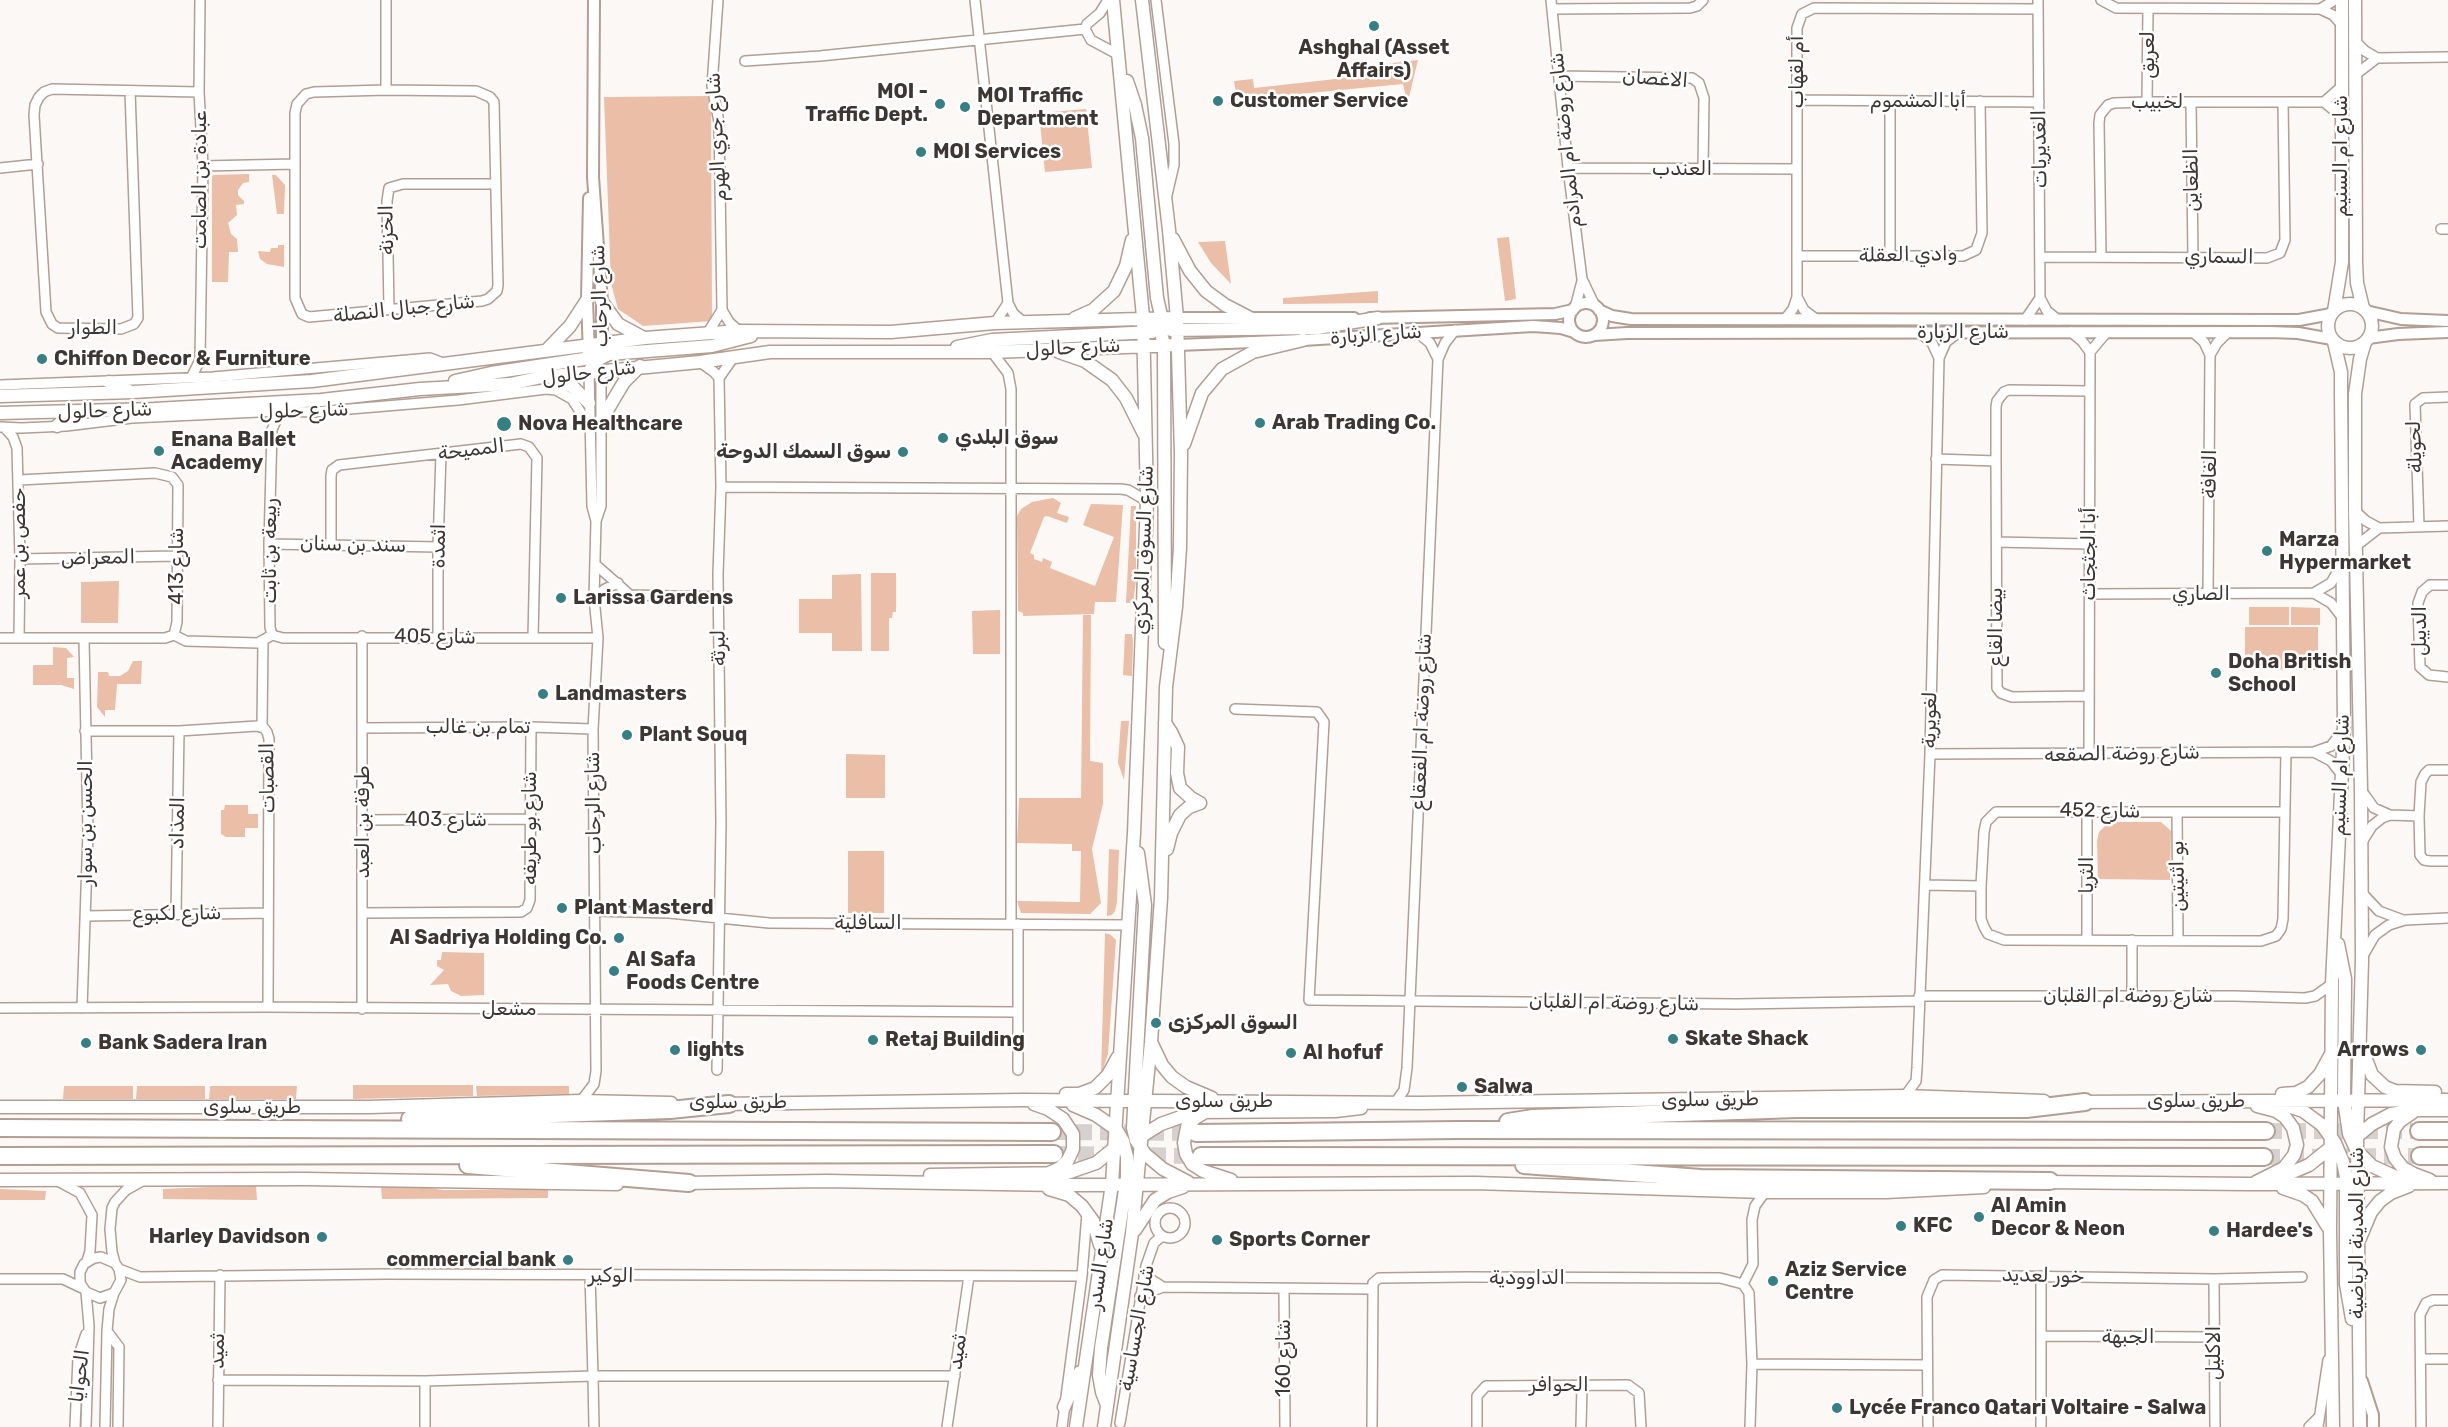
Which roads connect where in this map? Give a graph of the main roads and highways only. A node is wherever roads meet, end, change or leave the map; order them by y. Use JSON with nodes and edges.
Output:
{"nodes":[{"id":1,"x":1113,"y":0,"type":"edge"},
{"id":2,"x":1142,"y":0,"type":"edge"},
{"id":3,"x":2342,"y":0,"type":"edge"},
{"id":4,"x":2355,"y":0,"type":"edge"},
{"id":5,"x":1120,"y":59,"type":"junction"},
{"id":6,"x":1134,"y":224,"type":"junction"},
{"id":7,"x":1169,"y":230,"type":"junction"},
{"id":8,"x":587,"y":300,"type":"road end"},
{"id":9,"x":602,"y":302,"type":"road end"},
{"id":10,"x":2364,"y":310,"type":"junction"},
{"id":11,"x":2333,"y":312,"type":"junction"},
{"id":12,"x":1143,"y":317,"type":"junction"},
{"id":13,"x":1378,"y":318,"type":"road end"},
{"id":14,"x":1252,"y":319,"type":"road end"},
{"id":15,"x":1072,"y":320,"type":"junction"},
{"id":16,"x":1166,"y":329,"type":"junction"},
{"id":17,"x":771,"y":331,"type":"junction"},
{"id":18,"x":645,"y":338,"type":"junction"},
{"id":19,"x":1144,"y":339,"type":"junction"},
{"id":20,"x":1303,"y":340,"type":"road end"},
{"id":21,"x":2333,"y":340,"type":"junction"},
{"id":22,"x":2366,"y":340,"type":"junction"},
{"id":23,"x":1178,"y":345,"type":"joint"},
{"id":24,"x":1049,"y":349,"type":"junction"},
{"id":25,"x":602,"y":350,"type":"junction"},
{"id":26,"x":546,"y":351,"type":"junction"},
{"id":27,"x":589,"y":352,"type":"junction"},
{"id":28,"x":929,"y":352,"type":"junction"},
{"id":29,"x":640,"y":366,"type":"junction"},
{"id":30,"x":595,"y":371,"type":"junction"},
{"id":31,"x":542,"y":377,"type":"junction"},
{"id":32,"x":109,"y":382,"type":"road end"},
{"id":33,"x":510,"y":384,"type":"junction"},
{"id":34,"x":420,"y":389,"type":"junction"},
{"id":35,"x":133,"y":392,"type":"junction"},
{"id":36,"x":499,"y":394,"type":"road end"},
{"id":37,"x":0,"y":396,"type":"edge"},
{"id":38,"x":321,"y":400,"type":"junction"},
{"id":39,"x":589,"y":403,"type":"road end"},
{"id":40,"x":296,"y":410,"type":"road end"},
{"id":41,"x":74,"y":412,"type":"junction"},
{"id":42,"x":0,"y":413,"type":"edge"},
{"id":43,"x":602,"y":419,"type":"road end"},
{"id":44,"x":57,"y":426,"type":"road end"},
{"id":45,"x":1147,"y":438,"type":"junction"},
{"id":46,"x":1181,"y":454,"type":"junction"},
{"id":47,"x":1166,"y":687,"type":"junction"},
{"id":48,"x":1165,"y":723,"type":"junction"},
{"id":49,"x":1134,"y":833,"type":"junction"},
{"id":50,"x":1161,"y":898,"type":"junction"},
{"id":51,"x":2336,"y":938,"type":"junction"},
{"id":52,"x":2358,"y":1035,"type":"junction"},
{"id":53,"x":1151,"y":1042,"type":"junction"},
{"id":54,"x":2332,"y":1052,"type":"junction"},
{"id":55,"x":1120,"y":1053,"type":"junction"},
{"id":56,"x":2448,"y":1092,"type":"edge"},
{"id":57,"x":1023,"y":1100,"type":"junction"},
{"id":58,"x":2331,"y":1100,"type":"junction"},
{"id":59,"x":2344,"y":1100,"type":"junction"},
{"id":60,"x":2357,"y":1100,"type":"junction"},
{"id":61,"x":2448,"y":1100,"type":"edge"},
{"id":62,"x":998,"y":1101,"type":"junction"},
{"id":63,"x":1118,"y":1101,"type":"junction"},
{"id":64,"x":1139,"y":1101,"type":"junction"},
{"id":65,"x":1218,"y":1101,"type":"junction"},
{"id":66,"x":2200,"y":1101,"type":"junction"},
{"id":67,"x":2229,"y":1101,"type":"junction"},
{"id":68,"x":2272,"y":1101,"type":"junction"},
{"id":69,"x":1064,"y":1102,"type":"junction"},
{"id":70,"x":2085,"y":1102,"type":"junction"},
{"id":71,"x":1381,"y":1103,"type":"junction"},
{"id":72,"x":729,"y":1104,"type":"junction"},
{"id":73,"x":0,"y":1107,"type":"edge"},
{"id":74,"x":2417,"y":1110,"type":"junction"},
{"id":75,"x":2448,"y":1110,"type":"edge"},
{"id":76,"x":1209,"y":1111,"type":"junction"},
{"id":77,"x":0,"y":1128,"type":"edge"},
{"id":78,"x":332,"y":1129,"type":"junction"},
{"id":79,"x":1116,"y":1129,"type":"junction"},
{"id":80,"x":1458,"y":1130,"type":"junction"},
{"id":81,"x":2266,"y":1131,"type":"tunnel mouth"},
{"id":82,"x":2419,"y":1131,"type":"tunnel mouth"},
{"id":83,"x":2448,"y":1131,"type":"edge"},
{"id":84,"x":1052,"y":1132,"type":"tunnel mouth"},
{"id":85,"x":1196,"y":1133,"type":"tunnel mouth"},
{"id":86,"x":1138,"y":1138,"type":"junction"},
{"id":87,"x":2353,"y":1140,"type":"junction"},
{"id":88,"x":2333,"y":1143,"type":"junction"},
{"id":89,"x":1121,"y":1146,"type":"junction"},
{"id":90,"x":1054,"y":1154,"type":"tunnel mouth"},
{"id":91,"x":3,"y":1156,"type":"edge"},
{"id":92,"x":411,"y":1156,"type":"junction"},
{"id":93,"x":1201,"y":1156,"type":"tunnel mouth"},
{"id":94,"x":1454,"y":1156,"type":"junction"},
{"id":95,"x":2420,"y":1156,"type":"tunnel mouth"},
{"id":96,"x":2448,"y":1156,"type":"edge"},
{"id":97,"x":2264,"y":1157,"type":"tunnel mouth"},
{"id":98,"x":2342,"y":1157,"type":"junction"},
{"id":99,"x":1042,"y":1175,"type":"junction"},
{"id":100,"x":0,"y":1180,"type":"edge"},
{"id":101,"x":860,"y":1181,"type":"junction"},
{"id":102,"x":2050,"y":1181,"type":"junction"},
{"id":103,"x":689,"y":1183,"type":"junction"},
{"id":104,"x":2446,"y":1183,"type":"edge"},
{"id":105,"x":1032,"y":1184,"type":"junction"},
{"id":106,"x":1112,"y":1184,"type":"junction"},
{"id":107,"x":1131,"y":1184,"type":"junction"},
{"id":108,"x":1192,"y":1184,"type":"junction"},
{"id":109,"x":1244,"y":1184,"type":"junction"},
{"id":110,"x":2249,"y":1184,"type":"junction"},
{"id":111,"x":2264,"y":1184,"type":"junction"},
{"id":112,"x":2332,"y":1184,"type":"junction"},
{"id":113,"x":2351,"y":1184,"type":"junction"},
{"id":114,"x":2416,"y":1184,"type":"junction"},
{"id":115,"x":2330,"y":1231,"type":"junction"},
{"id":116,"x":1132,"y":1233,"type":"junction"},
{"id":117,"x":2357,"y":1244,"type":"junction"},
{"id":118,"x":1102,"y":1252,"type":"junction"},
{"id":119,"x":2358,"y":1342,"type":"junction"},
{"id":120,"x":1087,"y":1358,"type":"junction"},
{"id":121,"x":1108,"y":1406,"type":"junction"},
{"id":122,"x":1064,"y":1407,"type":"road end"},
{"id":123,"x":1076,"y":1427,"type":"edge"},
{"id":124,"x":1104,"y":1427,"type":"edge"},
{"id":125,"x":2333,"y":1427,"type":"edge"},
{"id":126,"x":2360,"y":1427,"type":"edge"}],
"edges":[{"from":1,"to":5,"type":"main road","name":"شارع السوق المركزي"},
{"from":2,"to":7,"type":"main road"},
{"from":3,"to":11,"type":"main road","name":"شارع ام السنيم"},
{"from":4,"to":10,"type":"main road","name":"شارع ام السنيم"},
{"from":5,"to":6,"type":"main road","name":"شارع السوق المركزي"},
{"from":5,"to":16,"type":"main road"},
{"from":6,"to":12,"type":"main road","name":"شارع السوق المركزي"},
{"from":6,"to":15,"type":"main road"},
{"from":7,"to":14,"type":"main road"},
{"from":7,"to":16,"type":"main road"},
{"from":8,"to":26,"type":"main road"},
{"from":9,"to":18,"type":"main road"},
{"from":10,"to":11,"type":"main road"},
{"from":10,"to":22,"type":"main road"},
{"from":11,"to":21,"type":"main road"},
{"from":12,"to":15,"type":"main road","name":"شارع حالول"},
{"from":12,"to":16,"type":"main road"},
{"from":12,"to":19,"type":"main road","name":"شارع السوق المركزي"},
{"from":13,"to":16,"type":"main road"},
{"from":15,"to":17,"type":"main road","name":"شارع حالول"},
{"from":16,"to":19,"type":"main road","name":"شارع حالول"},
{"from":16,"to":23,"type":"main road","name":"شارع حالول"},
{"from":16,"to":47,"type":"main road"},
{"from":17,"to":18,"type":"main road","name":"شارع حالول"},
{"from":17,"to":25,"type":"main road"},
{"from":18,"to":25,"type":"main road","name":"شارع حالول"},
{"from":19,"to":24,"type":"main road","name":"شارع حالول"},
{"from":19,"to":28,"type":"main road"},
{"from":19,"to":45,"type":"main road","name":"شارع السوق المركزي"},
{"from":20,"to":46,"type":"main road"},
{"from":21,"to":22,"type":"main road"},
{"from":21,"to":51,"type":"main road","name":"شارع ام السنيم"},
{"from":22,"to":52,"type":"main road","name":"شارع ام السنيم"},
{"from":23,"to":46,"type":"main road","name":"شارع السوق المركزي"},
{"from":24,"to":28,"type":"main road","name":"شارع حالول"},
{"from":24,"to":45,"type":"main road"},
{"from":25,"to":27,"type":"main road","name":"شارع حالول"},
{"from":25,"to":30,"type":"main road"},
{"from":26,"to":27,"type":"main road","name":"شارع حالول"},
{"from":26,"to":35,"type":"main road","name":"شارع حالول"},
{"from":27,"to":34,"type":"main road"},
{"from":28,"to":29,"type":"main road","name":"شارع حالول"},
{"from":29,"to":30,"type":"main road","name":"شارع حالول"},
{"from":29,"to":43,"type":"main road"},
{"from":30,"to":31,"type":"main road","name":"شارع حالول"},
{"from":31,"to":33,"type":"main road","name":"شارع حالول"},
{"from":31,"to":39,"type":"main road"},
{"from":32,"to":35,"type":"main road"},
{"from":33,"to":34,"type":"main road","name":"شارع حالول"},
{"from":33,"to":36,"type":"main road"},
{"from":34,"to":38,"type":"main road","name":"شارع حالول"},
{"from":35,"to":37,"type":"main road","name":"شارع حالول"},
{"from":38,"to":40,"type":"main road"},
{"from":38,"to":41,"type":"main road","name":"شارع حالول"},
{"from":41,"to":42,"type":"main road","name":"شارع حالول"},
{"from":41,"to":44,"type":"main road"},
{"from":45,"to":49,"type":"main road","name":"شارع السوق المركزي"},
{"from":46,"to":47,"type":"main road","name":"شارع السوق المركزي"},
{"from":47,"to":48,"type":"main road","name":"شارع السوق المركزي"},
{"from":48,"to":50,"type":"main road","name":"شارع السوق المركزي"},
{"from":48,"to":50,"type":"main road"},
{"from":49,"to":55,"type":"main road","name":"شارع السوق المركزي"},
{"from":49,"to":64,"type":"main road"},
{"from":50,"to":53,"type":"main road","name":"شارع السوق المركزي"},
{"from":51,"to":54,"type":"main road","name":"شارع ام السنيم"},
{"from":51,"to":59,"type":"main road"},
{"from":52,"to":56,"type":"main road"},
{"from":52,"to":60,"type":"main road","name":"شارع ام السنيم"},
{"from":53,"to":64,"type":"main road","name":"شارع السوق المركزي"},
{"from":53,"to":65,"type":"main road"},
{"from":54,"to":58,"type":"main road","name":"شارع ام السنيم"},
{"from":54,"to":66,"type":"main road"},
{"from":55,"to":62,"type":"main road"},
{"from":55,"to":63,"type":"main road","name":"شارع السوق المركزي"},
{"from":57,"to":62,"type":"main road","name":"طريق سلوى"},
{"from":57,"to":69,"type":"main road","name":"طريق سلوى"},
{"from":57,"to":99,"type":"main road"},
{"from":58,"to":59,"type":"main road","name":"طريق سلوى"},
{"from":58,"to":68,"type":"main road","name":"طريق سلوى"},
{"from":58,"to":88,"type":"main road","name":"شارع المدينة الرياضية"},
{"from":59,"to":60,"type":"main road","name":"طريق سلوى"},
{"from":59,"to":87,"type":"main road"},
{"from":60,"to":61,"type":"main road","name":"طريق سلوى"},
{"from":60,"to":87,"type":"main road","name":"شارع المدينة الرياضية"},
{"from":62,"to":72,"type":"main road","name":"طريق سلوى"},
{"from":63,"to":64,"type":"main road","name":"طريق سلوى"},
{"from":63,"to":69,"type":"main road","name":"طريق سلوى"},
{"from":63,"to":79,"type":"main road"},
{"from":64,"to":65,"type":"main road","name":"طريق سلوى"},
{"from":64,"to":86,"type":"main road","name":"شارع السدر"},
{"from":65,"to":71,"type":"main road","name":"طريق سلوى"},
{"from":66,"to":67,"type":"main road","name":"طريق سلوى"},
{"from":66,"to":70,"type":"main road","name":"طريق سلوى"},
{"from":67,"to":68,"type":"main road","name":"طريق سلوى"},
{"from":67,"to":110,"type":"main road"},
{"from":68,"to":88,"type":"main road"},
{"from":69,"to":79,"type":"main road"},
{"from":70,"to":71,"type":"main road","name":"طريق سلوى"},
{"from":70,"to":80,"type":"highway"},
{"from":71,"to":76,"type":"main road"},
{"from":72,"to":73,"type":"main road","name":"طريق سلوى"},
{"from":72,"to":78,"type":"highway"},
{"from":74,"to":75,"type":"main road"},
{"from":74,"to":87,"type":"main road"},
{"from":74,"to":104,"type":"main road"},
{"from":76,"to":86,"type":"main road"},
{"from":76,"to":109,"type":"main road"},
{"from":77,"to":78,"type":"highway","name":"طريق سلوى"},
{"from":78,"to":84,"type":"highway","name":"طريق سلوى"},
{"from":79,"to":89,"type":"main road"},
{"from":80,"to":81,"type":"highway","name":"طريق سلوى"},
{"from":80,"to":85,"type":"highway","name":"طريق سلوى"},
{"from":82,"to":83,"type":"highway"},
{"from":86,"to":89,"type":"main road"},
{"from":86,"to":107,"type":"main road","name":"شارع السدر"},
{"from":86,"to":108,"type":"main road"},
{"from":87,"to":88,"type":"main road"},
{"from":87,"to":98,"type":"main road"},
{"from":87,"to":113,"type":"main road","name":"شارع المدينة الرياضية"},
{"from":87,"to":114,"type":"main road"},
{"from":88,"to":98,"type":"main road"},
{"from":88,"to":111,"type":"main road"},
{"from":88,"to":112,"type":"main road","name":"شارع المدينة الرياضية"},
{"from":89,"to":99,"type":"main road"},
{"from":89,"to":106,"type":"main road","name":"شارع السدر"},
{"from":89,"to":107,"type":"main road"},
{"from":90,"to":92,"type":"highway"},
{"from":91,"to":92,"type":"highway"},
{"from":92,"to":103,"type":"highway"},
{"from":93,"to":94,"type":"highway"},
{"from":94,"to":97,"type":"highway"},
{"from":94,"to":102,"type":"highway"},
{"from":95,"to":96,"type":"highway"},
{"from":98,"to":112,"type":"main road"},
{"from":98,"to":113,"type":"main road"},
{"from":99,"to":101,"type":"main road"},
{"from":100,"to":103,"type":"main road"},
{"from":101,"to":103,"type":"main road"},
{"from":101,"to":105,"type":"main road"},
{"from":102,"to":109,"type":"main road"},
{"from":102,"to":110,"type":"main road"},
{"from":104,"to":114,"type":"main road"},
{"from":105,"to":106,"type":"main road"},
{"from":105,"to":118,"type":"main road"},
{"from":106,"to":107,"type":"main road"},
{"from":106,"to":118,"type":"main road","name":"شارع السدر"},
{"from":107,"to":108,"type":"main road"},
{"from":107,"to":116,"type":"main road","name":"شارع السدر"},
{"from":107,"to":121,"type":"main road"},
{"from":108,"to":109,"type":"main road"},
{"from":108,"to":116,"type":"main road"},
{"from":110,"to":111,"type":"main road"},
{"from":111,"to":112,"type":"main road"},
{"from":111,"to":115,"type":"main road"},
{"from":112,"to":113,"type":"main road"},
{"from":112,"to":115,"type":"main road","name":"شارع المدينة الرياضية"},
{"from":113,"to":114,"type":"main road"},
{"from":113,"to":117,"type":"main road","name":"شارع المدينة الرياضية"},
{"from":113,"to":119,"type":"main road"},
{"from":114,"to":117,"type":"main road"},
{"from":115,"to":125,"type":"main road","name":"شارع المدينة الرياضية"},
{"from":116,"to":121,"type":"main road","name":"شارع السدر"},
{"from":117,"to":119,"type":"main road","name":"شارع المدينة الرياضية"},
{"from":118,"to":120,"type":"main road","name":"شارع السدر"},
{"from":119,"to":126,"type":"main road","name":"شارع المدينة الرياضية"},
{"from":120,"to":122,"type":"main road"},
{"from":120,"to":123,"type":"main road","name":"شارع السدر"},
{"from":121,"to":124,"type":"main road","name":"شارع السدر"}]}
